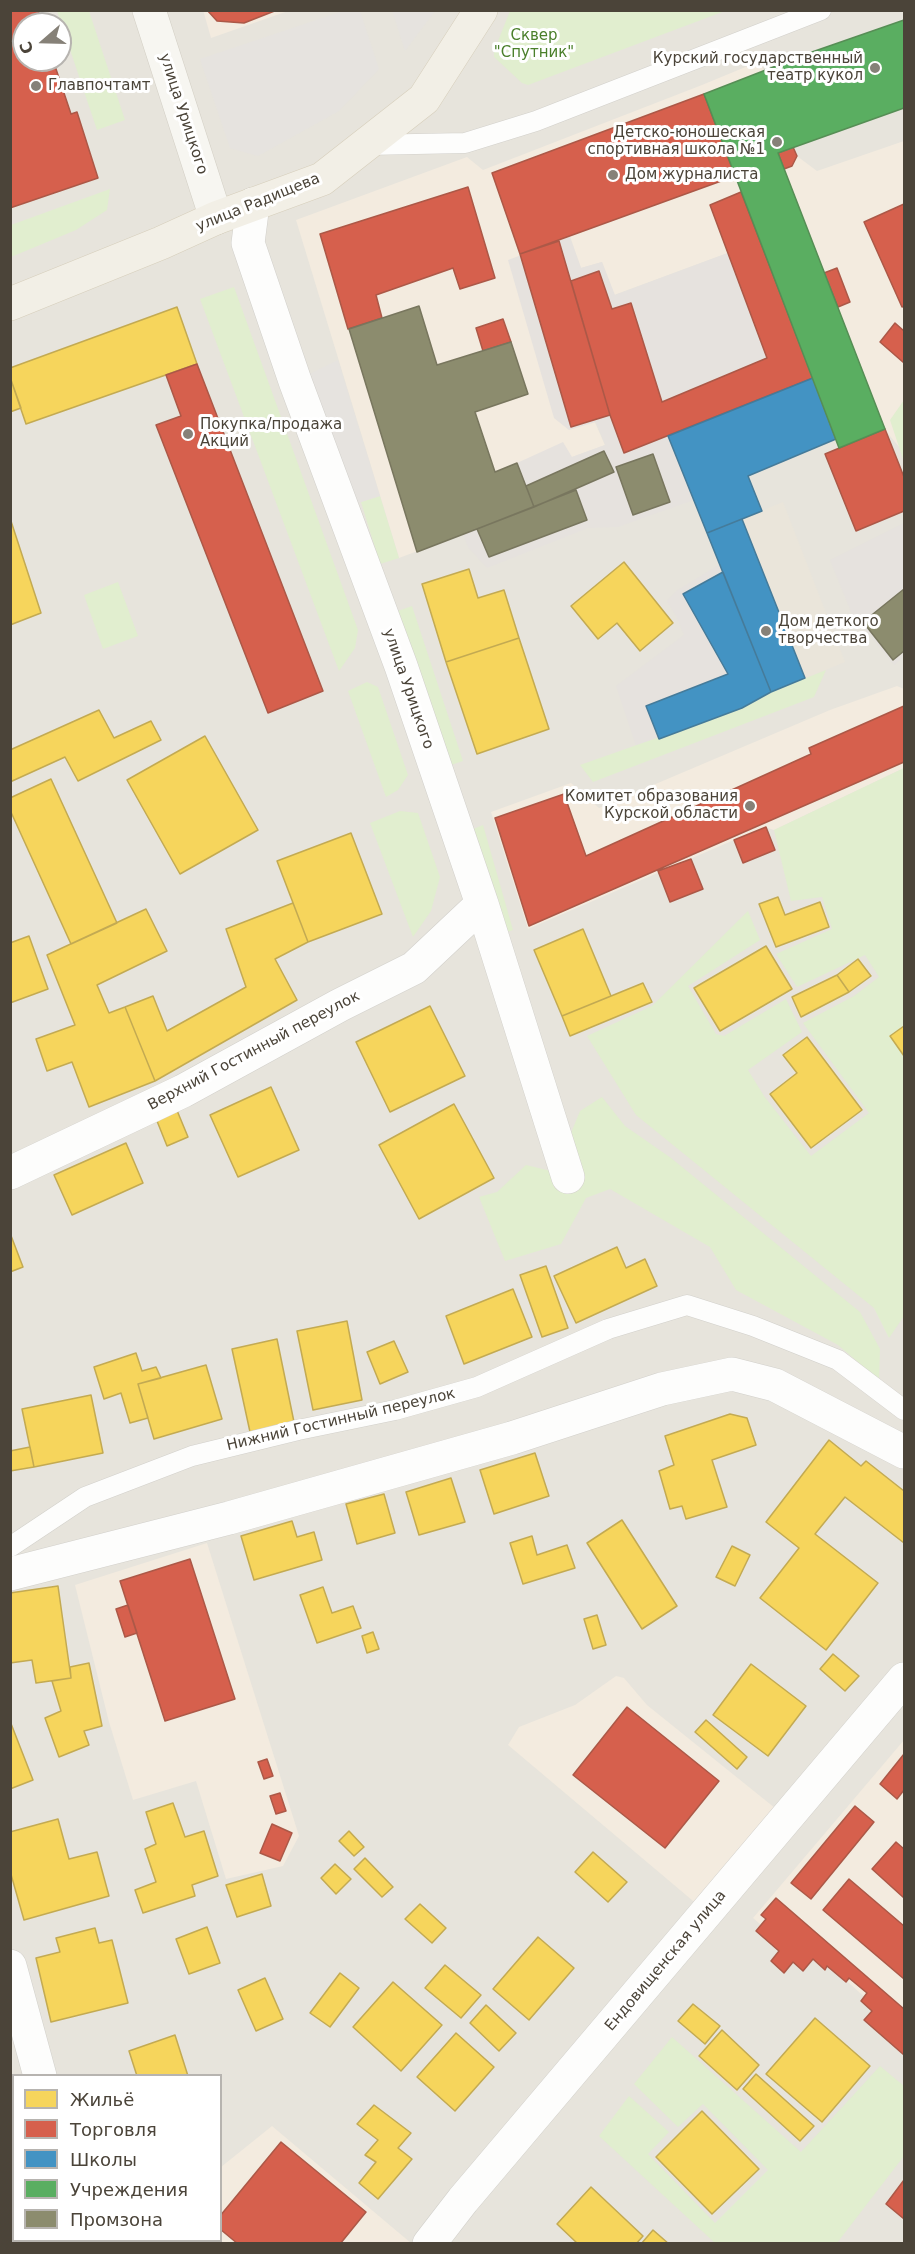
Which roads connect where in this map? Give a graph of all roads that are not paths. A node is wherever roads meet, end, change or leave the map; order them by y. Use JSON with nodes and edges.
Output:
{"nodes":[{"id":1,"x":148,"y":10,"type":"edge"},
{"id":2,"x":481,"y":10,"type":"edge"},
{"id":3,"x":821,"y":10,"type":"edge"},
{"id":4,"x":366,"y":145,"type":"junction"},
{"id":5,"x":253,"y":204,"type":"junction"},
{"id":6,"x":216,"y":218,"type":"junction"},
{"id":7,"x":10,"y":304,"type":"edge"},
{"id":8,"x":482,"y":904,"type":"junction"},
{"id":9,"x":10,"y":1173,"type":"edge"},
{"id":10,"x":568,"y":1177,"type":"dead end"},
{"id":11,"x":904,"y":1410,"type":"edge"},
{"id":12,"x":904,"y":1452,"type":"edge"},
{"id":13,"x":10,"y":1547,"type":"edge"},
{"id":14,"x":10,"y":1574,"type":"edge"},
{"id":15,"x":904,"y":1679,"type":"edge"},
{"id":16,"x":10,"y":1966,"type":"edge"},
{"id":17,"x":39,"y":2074,"type":"edge"},
{"id":18,"x":429,"y":2244,"type":"edge"}],
"edges":[{"from":1,"to":6,"type":"main road","name":"улица Урицкого"},
{"from":2,"to":4,"type":"main road","name":"улица Радищева"},
{"from":3,"to":4,"type":"lane"},
{"from":4,"to":5,"type":"main road","name":"улица Радищева"},
{"from":5,"to":6,"type":"main road","name":"улица Радищева"},
{"from":5,"to":8,"type":"street","name":"улица Урицкого"},
{"from":6,"to":7,"type":"main road","name":"улица Радищева"},
{"from":8,"to":9,"type":"street","name":"Верхний Гостинный переулок"},
{"from":8,"to":10,"type":"street","name":"улица Урицкого"},
{"from":11,"to":13,"type":"lane","name":"Нижний Гостинный переулок"},
{"from":12,"to":14,"type":"street"},
{"from":15,"to":18,"type":"street","name":"Ендовищенская улица"},
{"from":16,"to":17,"type":"street"}]}
